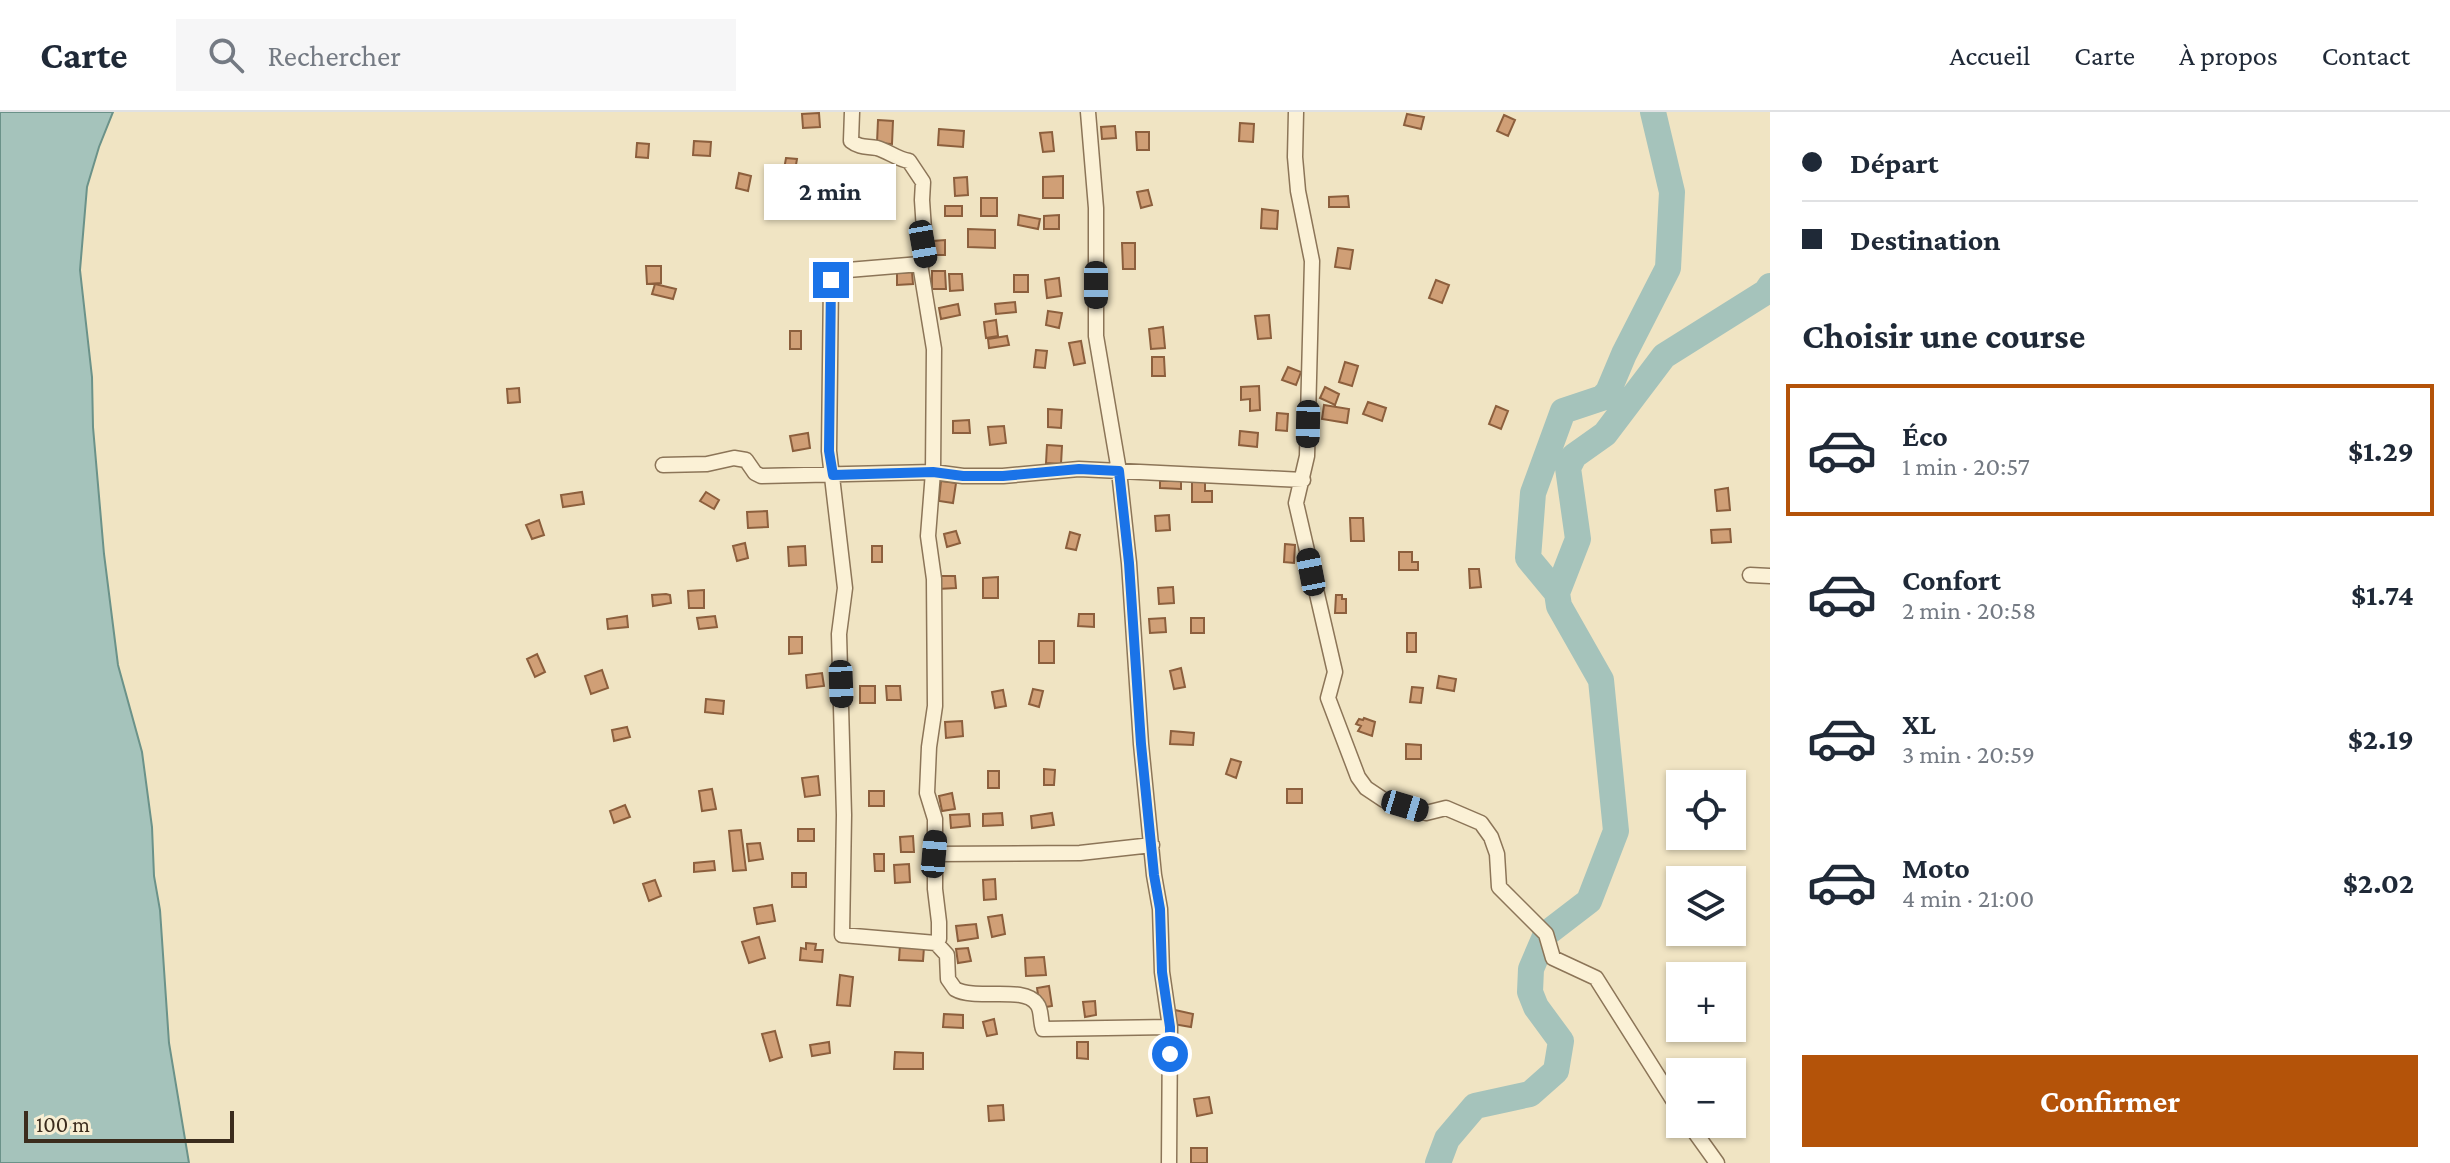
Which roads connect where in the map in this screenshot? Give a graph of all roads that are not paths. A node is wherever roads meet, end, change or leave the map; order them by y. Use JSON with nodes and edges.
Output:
{"nodes":[{"id":1,"x":852,"y":112,"type":"edge"},
{"id":2,"x":1088,"y":112,"type":"edge"},
{"id":3,"x":1296,"y":112,"type":"edge"},
{"id":4,"x":920,"y":264,"type":"junction"},
{"id":5,"x":663,"y":465,"type":"dead end"},
{"id":6,"x":1119,"y":471,"type":"junction"},
{"id":7,"x":933,"y":472,"type":"junction"},
{"id":8,"x":833,"y":475,"type":"junction"},
{"id":9,"x":1303,"y":480,"type":"junction"},
{"id":10,"x":1750,"y":575,"type":"dead end"},
{"id":11,"x":1770,"y":576,"type":"edge"},
{"id":12,"x":1152,"y":845,"type":"junction"},
{"id":13,"x":934,"y":854,"type":"junction"},
{"id":14,"x":936,"y":943,"type":"junction"},
{"id":15,"x":1170,"y":1027,"type":"junction"},
{"id":16,"x":1666,"y":1089,"type":"edge"},
{"id":17,"x":1699,"y":1138,"type":"edge"},
{"id":18,"x":1169,"y":1163,"type":"edge"},
{"id":19,"x":1717,"y":1163,"type":"edge"}],
"edges":[{"from":1,"to":4,"type":"street"},
{"from":2,"to":6,"type":"street"},
{"from":3,"to":9,"type":"street"},
{"from":4,"to":7,"type":"street"},
{"from":4,"to":8,"type":"street"},
{"from":5,"to":8,"type":"street"},
{"from":6,"to":7,"type":"street"},
{"from":6,"to":9,"type":"street"},
{"from":6,"to":12,"type":"street"},
{"from":7,"to":8,"type":"street"},
{"from":7,"to":13,"type":"street"},
{"from":8,"to":14,"type":"street"},
{"from":9,"to":16,"type":"street"},
{"from":10,"to":11,"type":"street"},
{"from":12,"to":13,"type":"street"},
{"from":12,"to":15,"type":"street"},
{"from":13,"to":14,"type":"street"},
{"from":14,"to":15,"type":"street"},
{"from":15,"to":18,"type":"street"},
{"from":17,"to":19,"type":"street"}]}
